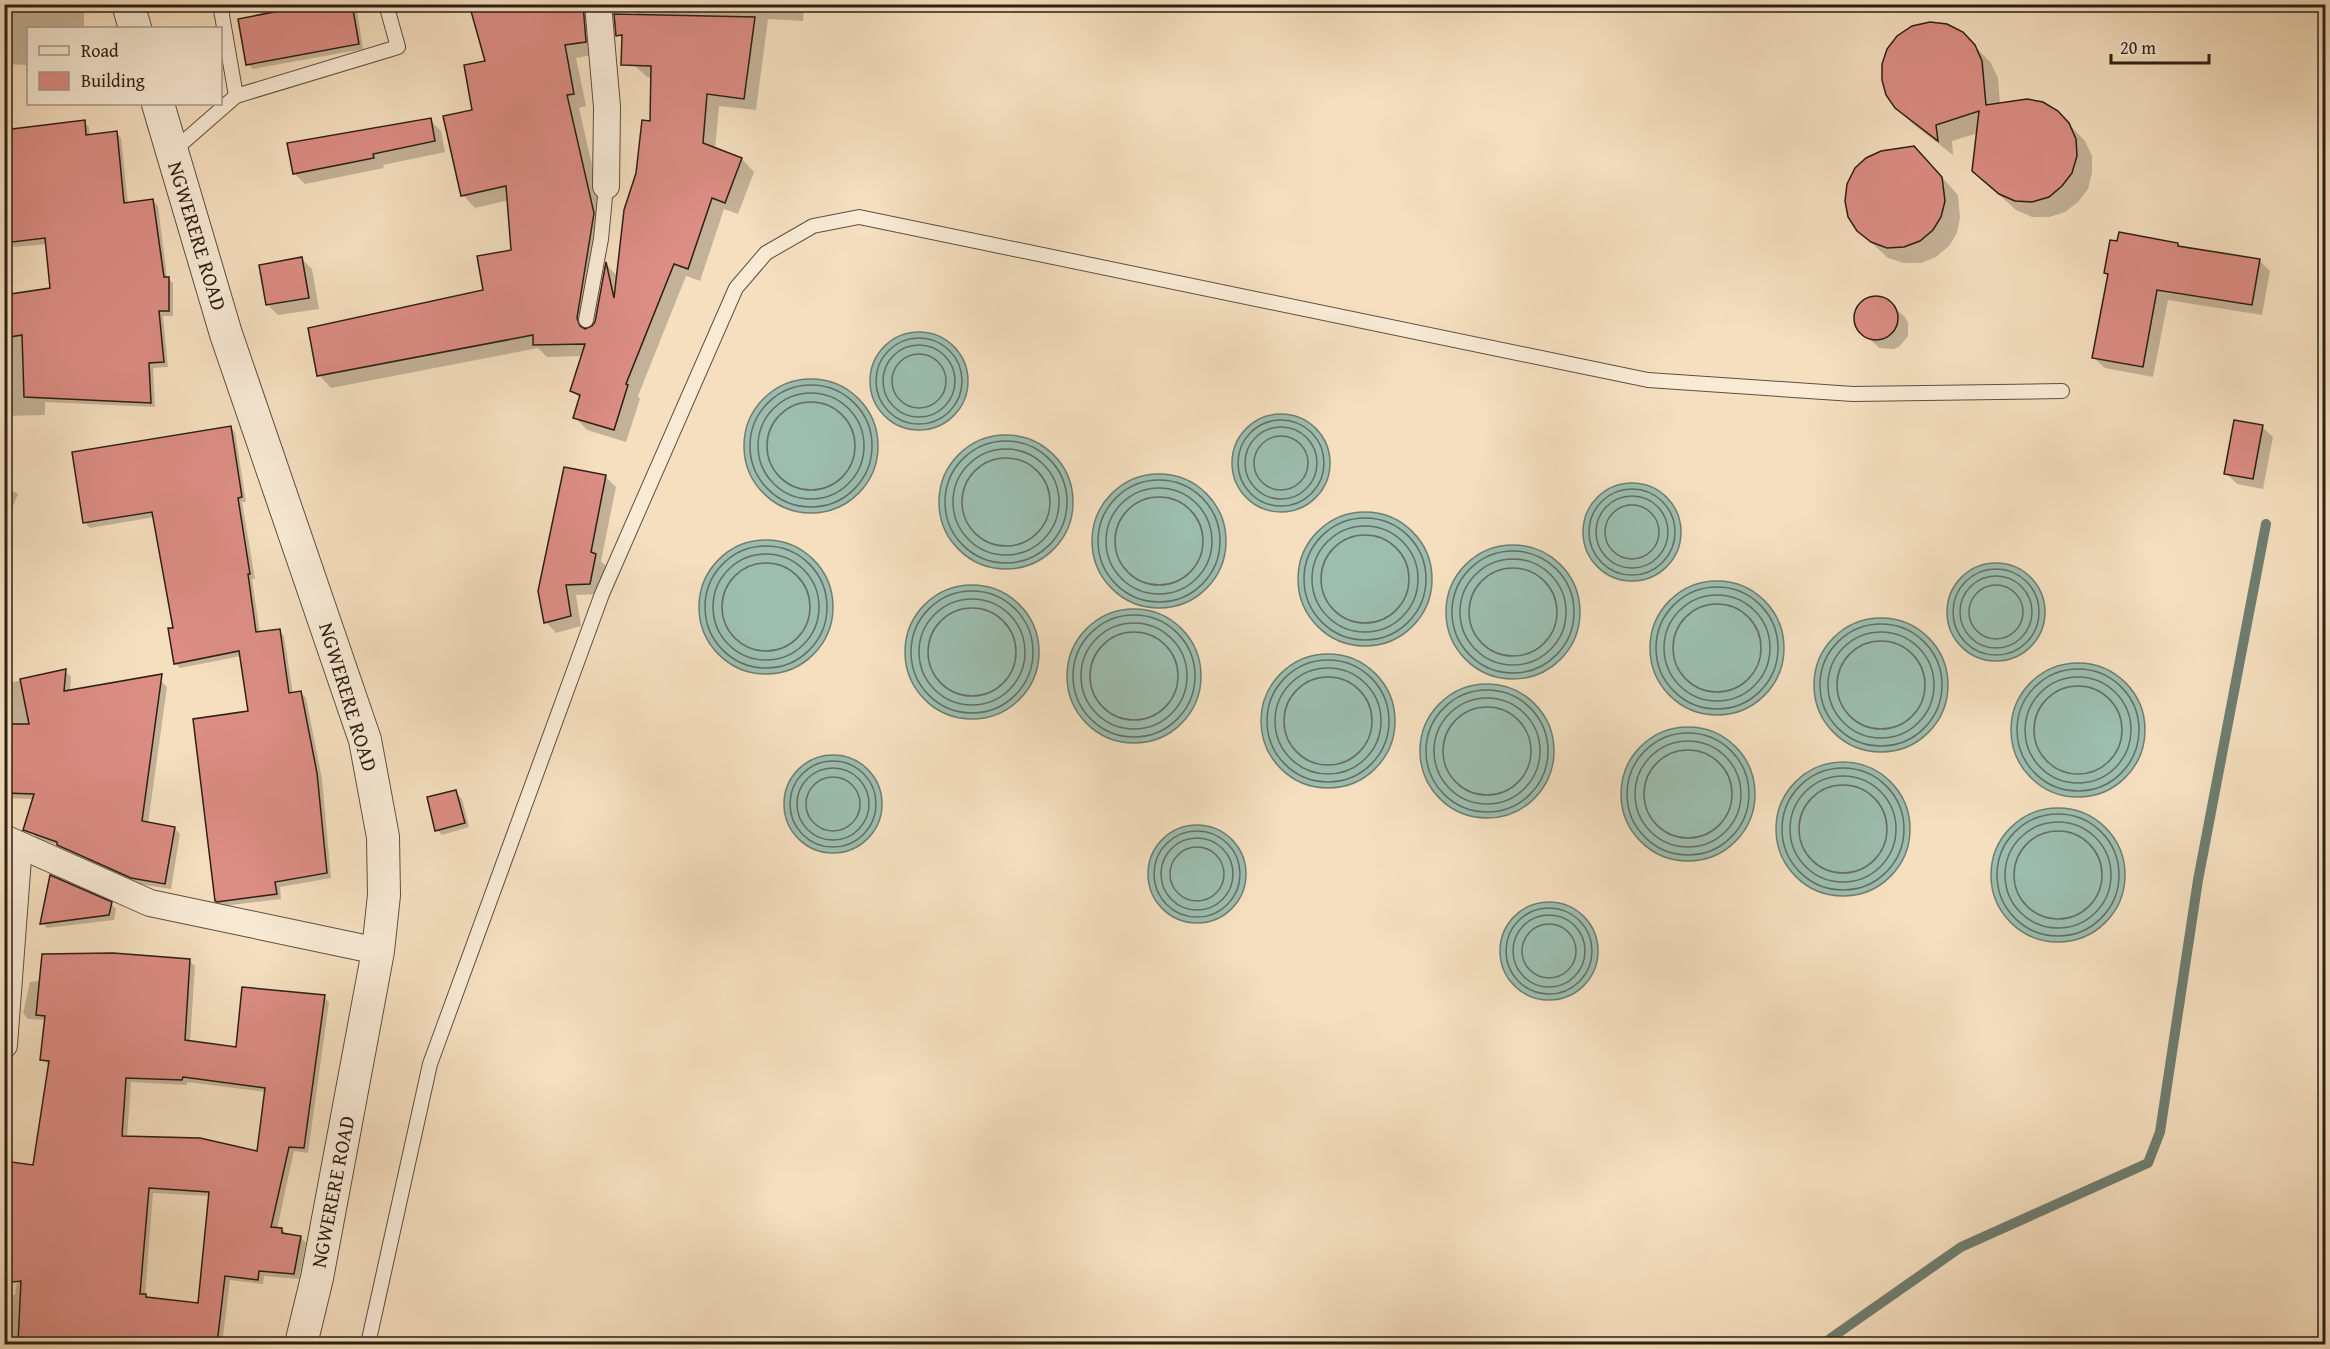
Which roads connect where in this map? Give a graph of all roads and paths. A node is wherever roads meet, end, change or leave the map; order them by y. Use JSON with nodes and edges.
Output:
{"nodes":[{"id":1,"x":128,"y":4,"type":"edge"},
{"id":2,"x":220,"y":4,"type":"edge"},
{"id":3,"x":386,"y":4,"type":"edge"},
{"id":4,"x":598,"y":4,"type":"edge"},
{"id":5,"x":135,"y":27,"type":"edge"},
{"id":6,"x":236,"y":96,"type":"junction"},
{"id":7,"x":158,"y":105,"type":"edge"},
{"id":8,"x":172,"y":152,"type":"junction"},
{"id":9,"x":606,"y":186,"type":"joint"},
{"id":10,"x":586,"y":320,"type":"dead end"},
{"id":11,"x":2062,"y":391,"type":"dead end"},
{"id":12,"x":12,"y":842,"type":"edge"},
{"id":13,"x":378,"y":951,"type":"junction"},
{"id":14,"x":4,"y":1046,"type":"edge"},
{"id":15,"x":301,"y":1344,"type":"edge"},
{"id":16,"x":368,"y":1344,"type":"edge"}],
"edges":[{"from":1,"to":5,"type":"street"},
{"from":2,"to":6,"type":"lane"},
{"from":3,"to":6,"type":"lane"},
{"from":4,"to":9,"type":"street"},
{"from":6,"to":8,"type":"lane"},
{"from":7,"to":8,"type":"street","name":"NGWERERE ROAD"},
{"from":8,"to":13,"type":"street","name":"NGWERERE ROAD"},
{"from":9,"to":10,"type":"lane"},
{"from":11,"to":16,"type":"lane"},
{"from":12,"to":13,"type":"street"},
{"from":12,"to":14,"type":"street"},
{"from":13,"to":15,"type":"street","name":"NGWERERE ROAD"}]}
